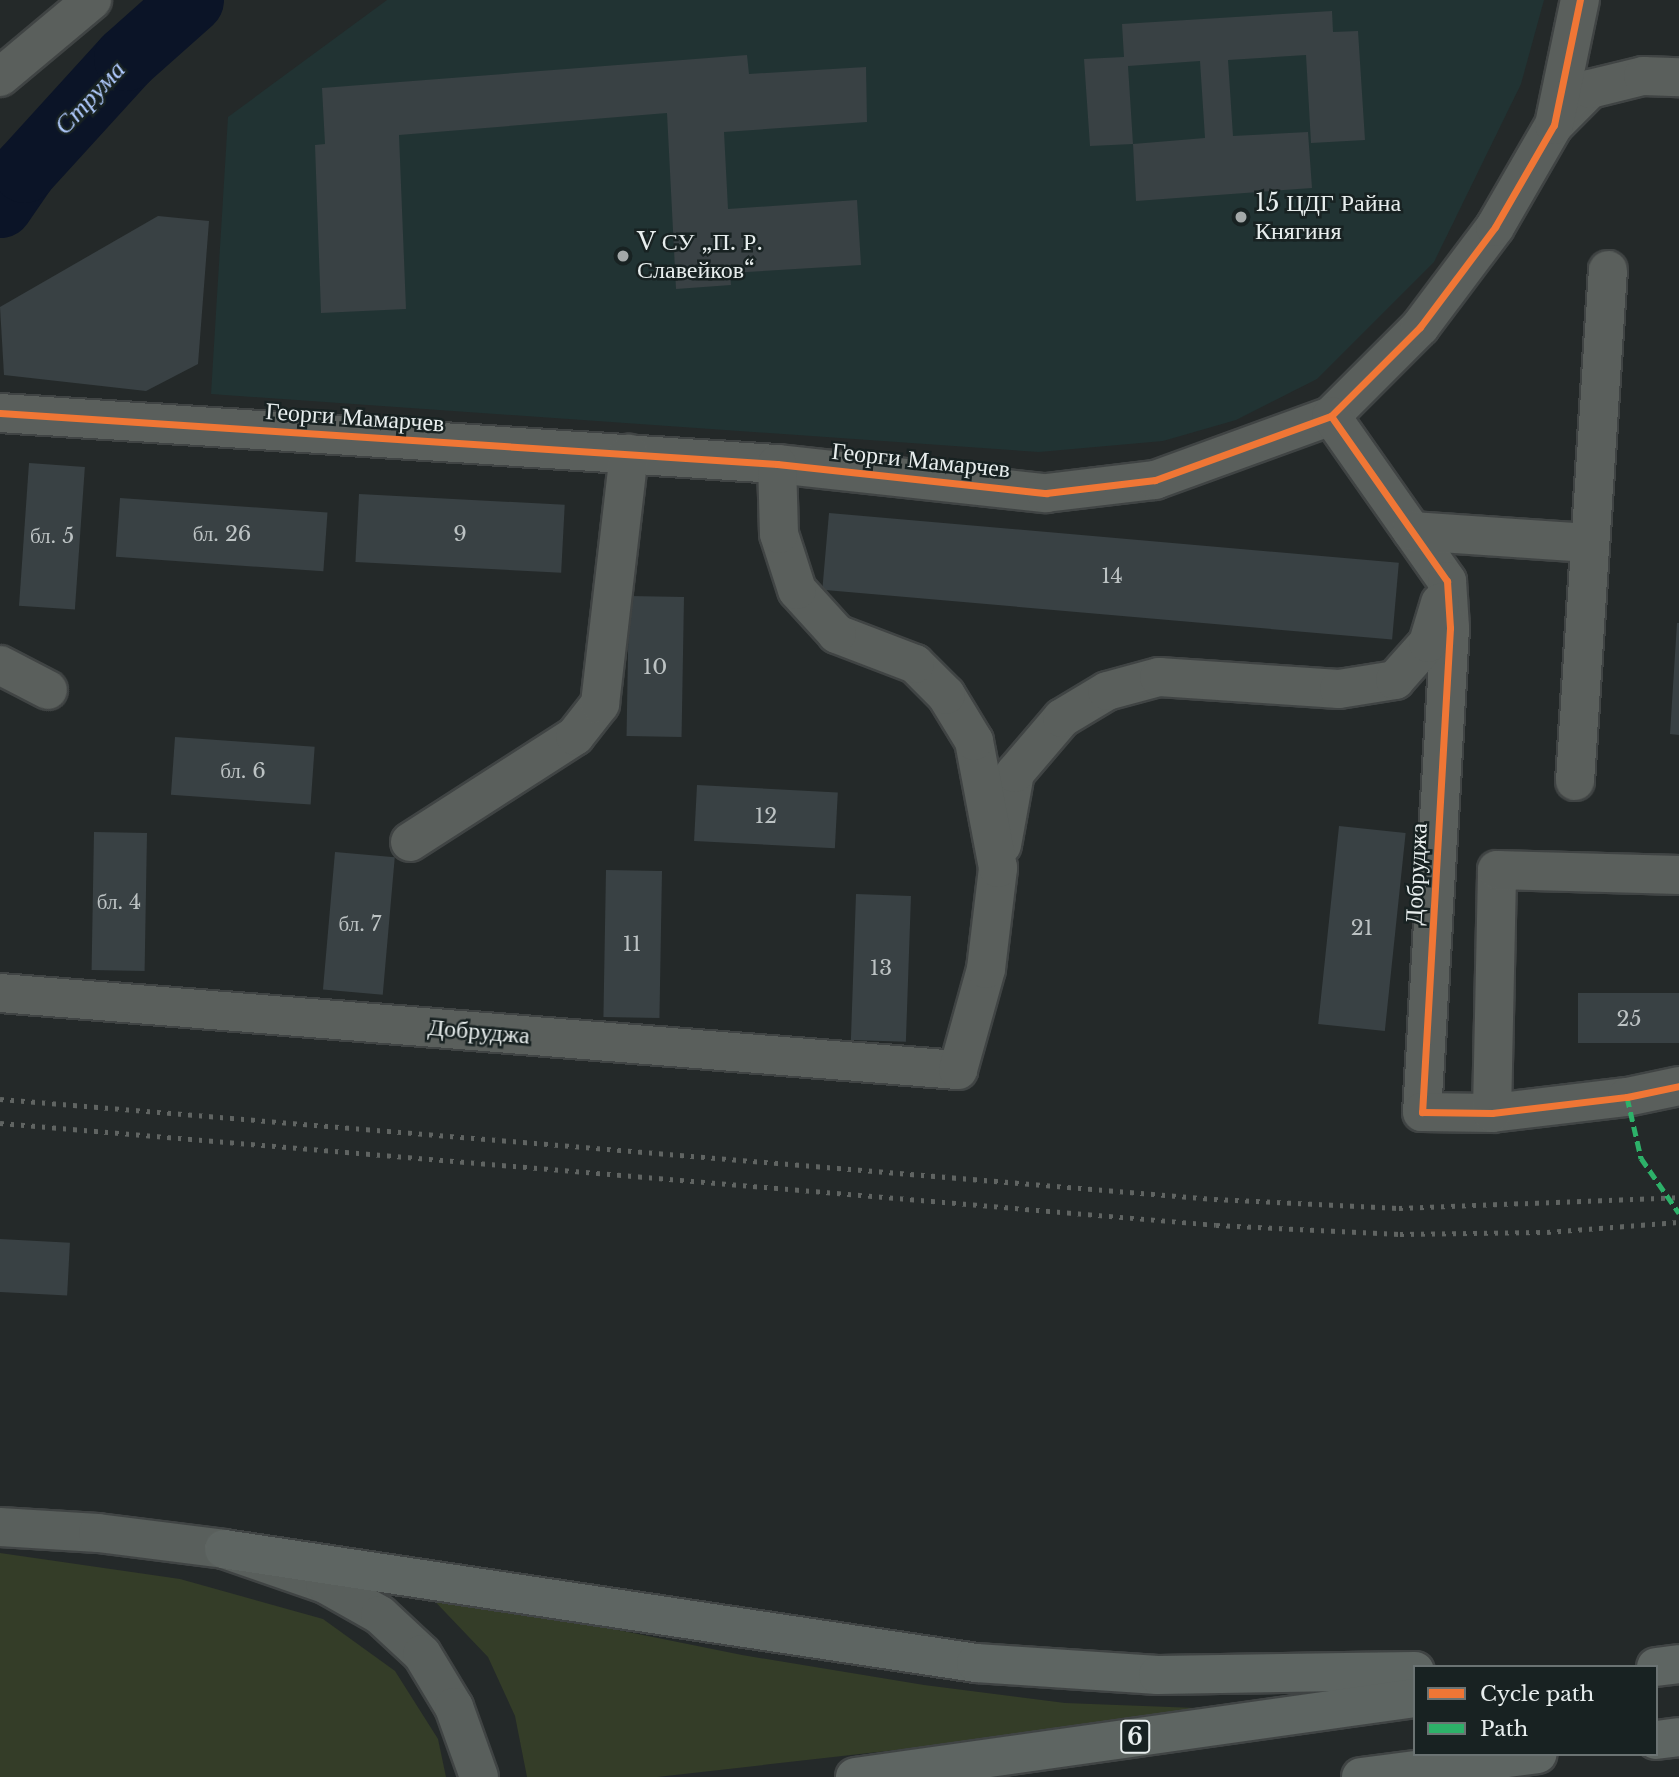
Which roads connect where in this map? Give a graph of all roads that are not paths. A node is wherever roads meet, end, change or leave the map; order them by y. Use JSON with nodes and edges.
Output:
{"nodes":[{"id":1,"x":92,"y":0,"type":"edge"},
{"id":2,"x":1580,"y":0,"type":"edge"},
{"id":3,"x":0,"y":77,"type":"edge"},
{"id":4,"x":1679,"y":77,"type":"edge"},
{"id":5,"x":1554,"y":124,"type":"junction"},
{"id":6,"x":1608,"y":270,"type":"dead end"},
{"id":7,"x":0,"y":413,"type":"edge"},
{"id":8,"x":1331,"y":416,"type":"junction"},
{"id":9,"x":629,"y":454,"type":"junction"},
{"id":10,"x":777,"y":464,"type":"junction"},
{"id":11,"x":1412,"y":531,"type":"junction"},
{"id":12,"x":1588,"y":542,"type":"junction"},
{"id":13,"x":1447,"y":581,"type":"junction"},
{"id":14,"x":0,"y":665,"type":"edge"},
{"id":15,"x":48,"y":690,"type":"dead end"},
{"id":16,"x":1575,"y":780,"type":"dead end"},
{"id":17,"x":410,"y":842,"type":"dead end"},
{"id":18,"x":998,"y":868,"type":"junction"},
{"id":19,"x":1679,"y":875,"type":"edge"},
{"id":20,"x":0,"y":993,"type":"edge"},
{"id":21,"x":1679,"y":1086,"type":"edge"},
{"id":22,"x":1492,"y":1114,"type":"junction"},
{"id":23,"x":0,"y":1527,"type":"edge"},
{"id":24,"x":224,"y":1549,"type":"junction"},
{"id":25,"x":1679,"y":1664,"type":"edge"},
{"id":26,"x":1658,"y":1667,"type":"edge"},
{"id":27,"x":1413,"y":1671,"type":"edge"},
{"id":28,"x":1413,"y":1698,"type":"edge"},
{"id":29,"x":1679,"y":1737,"type":"edge"},
{"id":30,"x":1658,"y":1740,"type":"edge"},
{"id":31,"x":1523,"y":1756,"type":"edge"},
{"id":32,"x":479,"y":1777,"type":"edge"},
{"id":33,"x":855,"y":1777,"type":"edge"},
{"id":34,"x":1361,"y":1777,"type":"edge"}],
"edges":[{"from":1,"to":3,"type":"street"},
{"from":2,"to":5,"type":"street","name":"Георги Мамарчев"},
{"from":4,"to":5,"type":"street"},
{"from":5,"to":8,"type":"street","name":"Георги Мамарчев"},
{"from":6,"to":12,"type":"street"},
{"from":7,"to":9,"type":"street","name":"Георги Мамарчев"},
{"from":8,"to":10,"type":"street","name":"Георги Мамарчев"},
{"from":8,"to":11,"type":"street"},
{"from":9,"to":10,"type":"street","name":"Георги Мамарчев"},
{"from":9,"to":17,"type":"street"},
{"from":10,"to":18,"type":"street"},
{"from":11,"to":12,"type":"street"},
{"from":11,"to":13,"type":"street"},
{"from":12,"to":16,"type":"street"},
{"from":13,"to":18,"type":"street"},
{"from":13,"to":22,"type":"street","name":"Добруджа"},
{"from":14,"to":15,"type":"street"},
{"from":18,"to":20,"type":"street","name":"Добруджа"},
{"from":19,"to":22,"type":"street"},
{"from":21,"to":22,"type":"street","name":"Добруджа"},
{"from":23,"to":24,"type":"main road"},
{"from":24,"to":27,"type":"highway"},
{"from":24,"to":32,"type":"main road"},
{"from":25,"to":26,"type":"highway"},
{"from":28,"to":33,"type":"highway","number":"6"},
{"from":29,"to":30,"type":"highway"},
{"from":31,"to":34,"type":"highway"}]}
